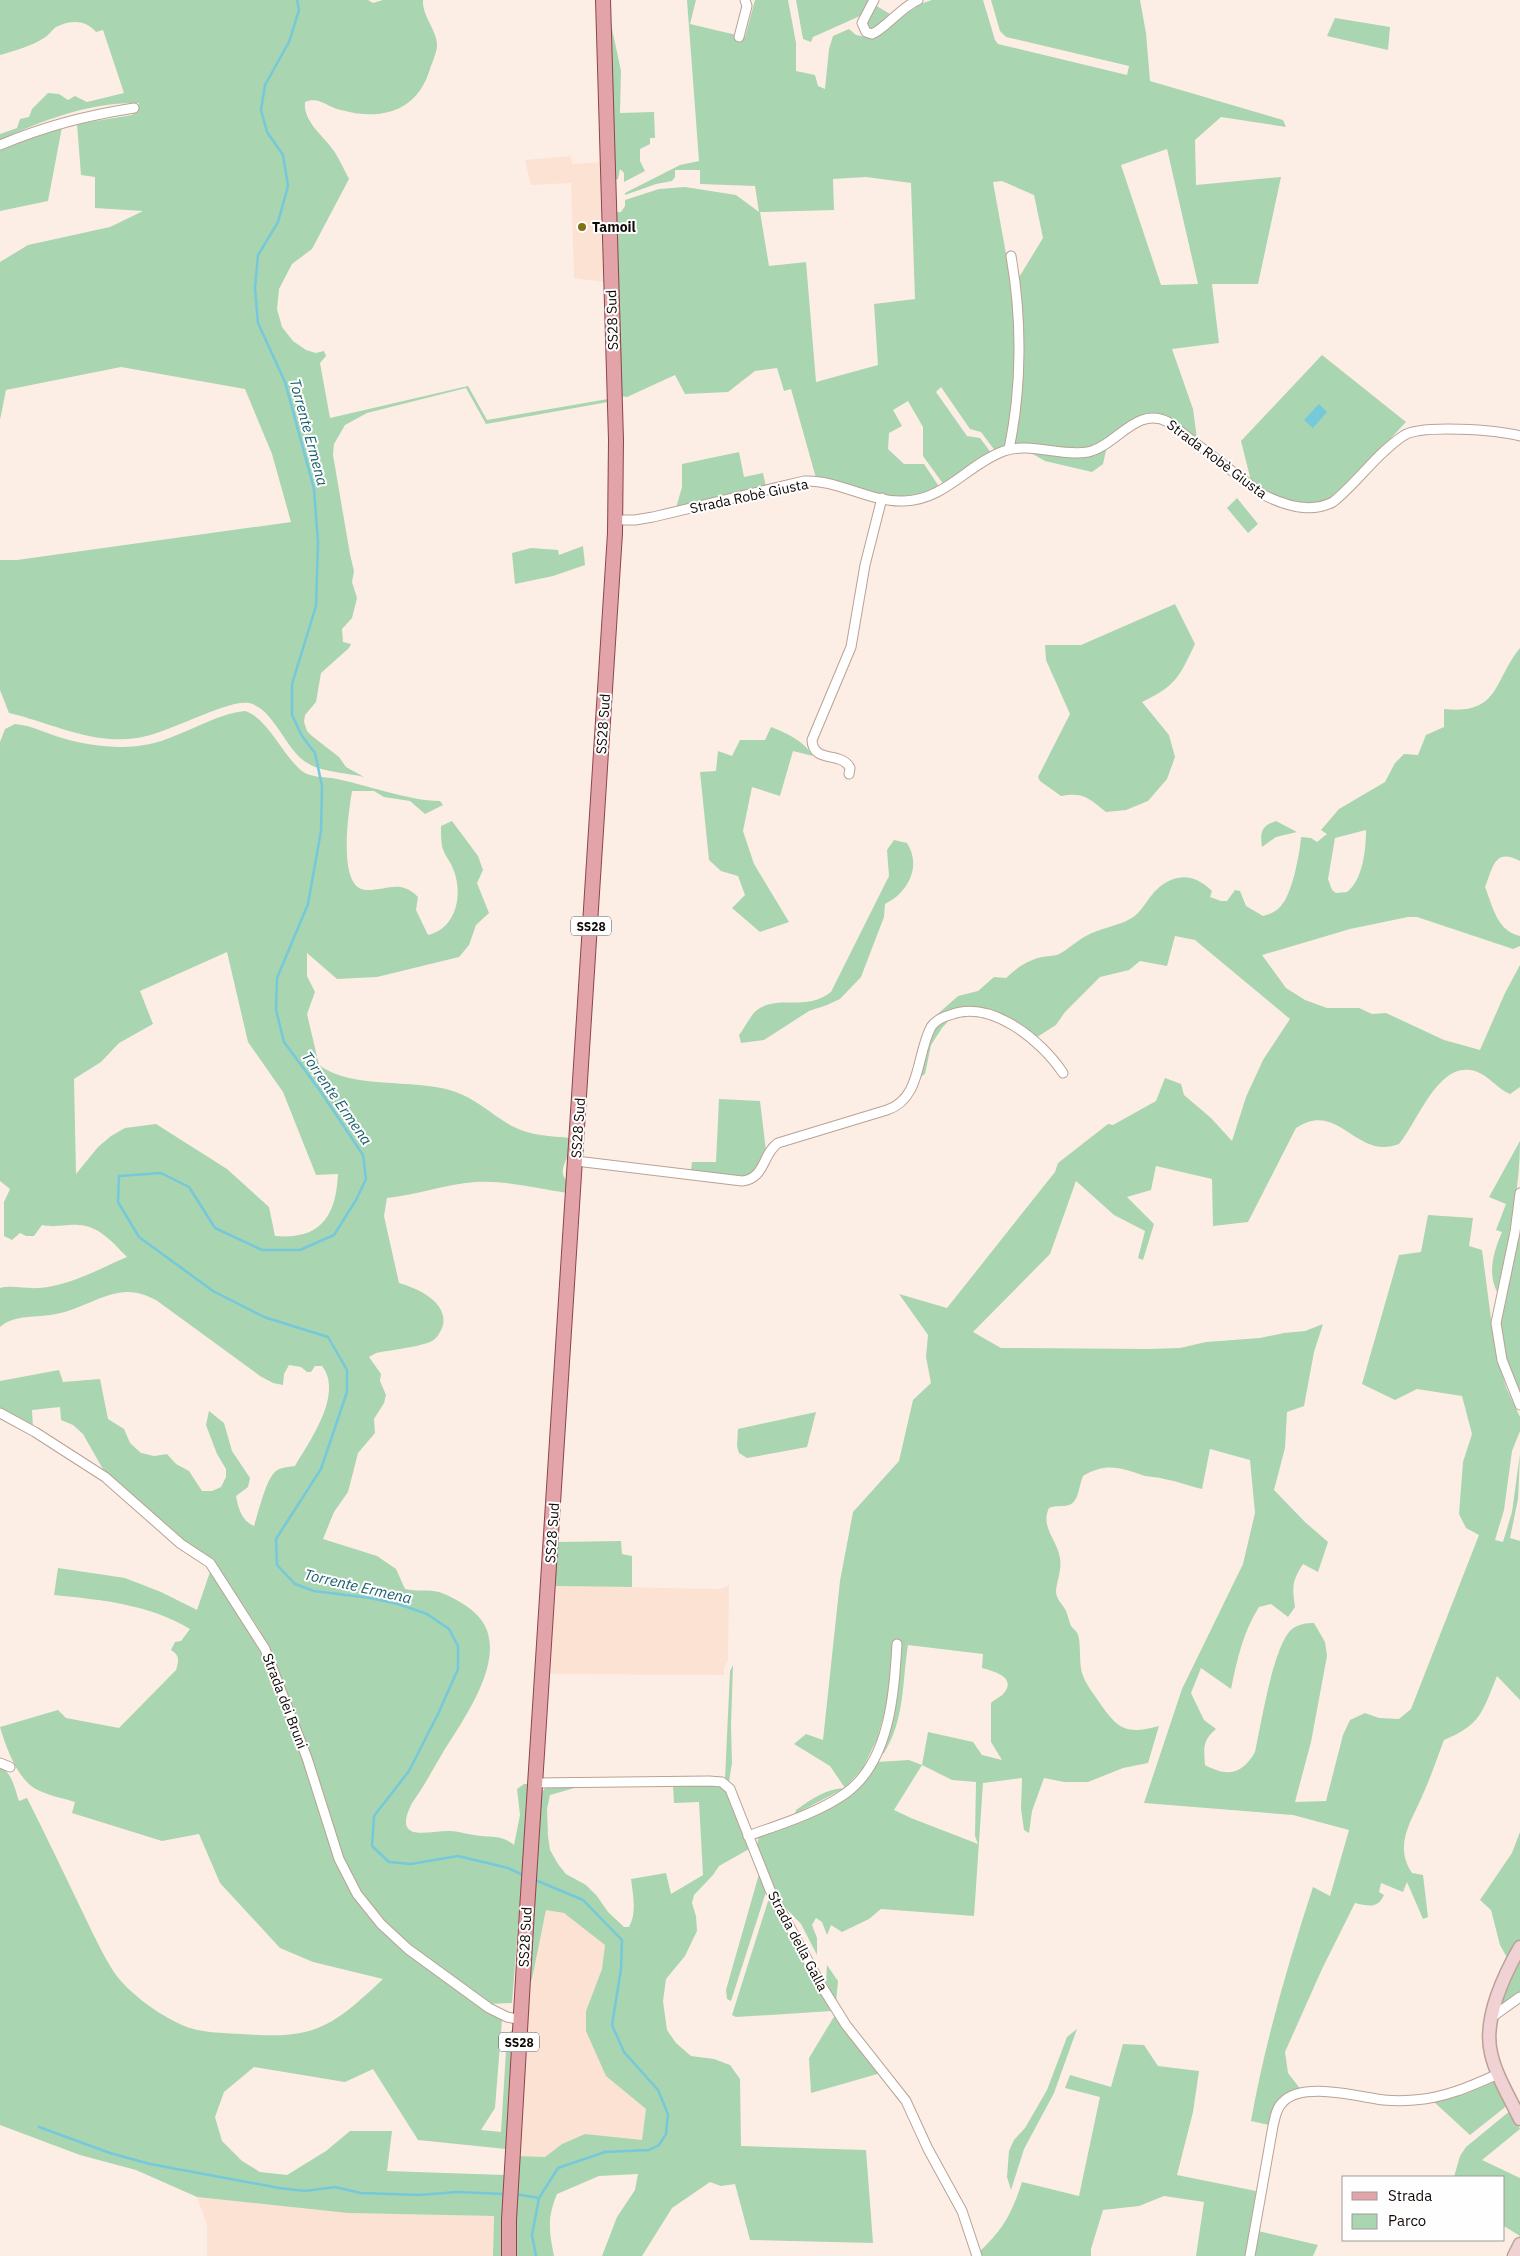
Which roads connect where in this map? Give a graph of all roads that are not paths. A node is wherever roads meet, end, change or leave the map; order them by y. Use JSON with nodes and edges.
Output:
{"nodes":[{"id":1,"x":603,"y":0,"type":"edge"},
{"id":2,"x":745,"y":0,"type":"edge"},
{"id":3,"x":874,"y":0,"type":"edge"},
{"id":4,"x":918,"y":0,"type":"edge"},
{"id":5,"x":739,"y":37,"type":"dead end"},
{"id":6,"x":134,"y":108,"type":"dead end"},
{"id":7,"x":0,"y":145,"type":"edge"},
{"id":8,"x":1010,"y":256,"type":"dead end"},
{"id":9,"x":1520,"y":436,"type":"edge"},
{"id":10,"x":1009,"y":449,"type":"junction"},
{"id":11,"x":882,"y":498,"type":"junction"},
{"id":12,"x":616,"y":520,"type":"junction"},
{"id":13,"x":849,"y":774,"type":"dead end"},
{"id":14,"x":1063,"y":1073,"type":"dead end"},
{"id":15,"x":576,"y":1161,"type":"junction"},
{"id":16,"x":1520,"y":1193,"type":"edge"},
{"id":17,"x":1520,"y":1405,"type":"edge"},
{"id":18,"x":0,"y":1414,"type":"edge"},
{"id":19,"x":897,"y":1644,"type":"dead end"},
{"id":20,"x":0,"y":1763,"type":"edge"},
{"id":21,"x":10,"y":1767,"type":"dead end"},
{"id":22,"x":535,"y":1783,"type":"junction"},
{"id":23,"x":748,"y":1836,"type":"junction"},
{"id":24,"x":1520,"y":1948,"type":"edge"},
{"id":25,"x":1520,"y":1997,"type":"edge"},
{"id":26,"x":1492,"y":2017,"type":"junction"},
{"id":27,"x":521,"y":2020,"type":"junction"},
{"id":28,"x":1498,"y":2074,"type":"junction"},
{"id":29,"x":1520,"y":2119,"type":"edge"},
{"id":30,"x":1520,"y":2244,"type":"edge"},
{"id":31,"x":509,"y":2256,"type":"edge"},
{"id":32,"x":977,"y":2256,"type":"edge"},
{"id":33,"x":1250,"y":2256,"type":"edge"},
{"id":34,"x":1514,"y":2256,"type":"edge"}],
"edges":[{"from":1,"to":12,"type":"main road","name":"SS28 Sud","number":"SS28"},
{"from":2,"to":5,"type":"street"},
{"from":3,"to":4,"type":"street"},
{"from":6,"to":7,"type":"street"},
{"from":8,"to":10,"type":"street"},
{"from":9,"to":10,"type":"street","name":"Strada Robè Giusta"},
{"from":10,"to":11,"type":"street","name":"Strada Robè Giusta"},
{"from":11,"to":12,"type":"street","name":"Strada Robè Giusta"},
{"from":11,"to":13,"type":"street"},
{"from":12,"to":15,"type":"main road","name":"SS28 Sud","number":"SS28"},
{"from":14,"to":15,"type":"street"},
{"from":15,"to":22,"type":"main road","name":"SS28 Sud","number":"SS28"},
{"from":16,"to":17,"type":"street"},
{"from":18,"to":27,"type":"street","name":"Strada dei Bruni"},
{"from":19,"to":23,"type":"street"},
{"from":20,"to":21,"type":"street"},
{"from":22,"to":23,"type":"street","name":"Strada della Galla"},
{"from":22,"to":27,"type":"main road","name":"SS28 Sud","number":"SS28"},
{"from":23,"to":32,"type":"street","name":"Strada della Galla"},
{"from":24,"to":26,"type":"street"},
{"from":25,"to":26,"type":"street"},
{"from":26,"to":28,"type":"street"},
{"from":27,"to":31,"type":"main road","name":"SS28 Sud","number":"SS28"},
{"from":28,"to":29,"type":"street"},
{"from":28,"to":33,"type":"street"},
{"from":30,"to":34,"type":"street"}]}
